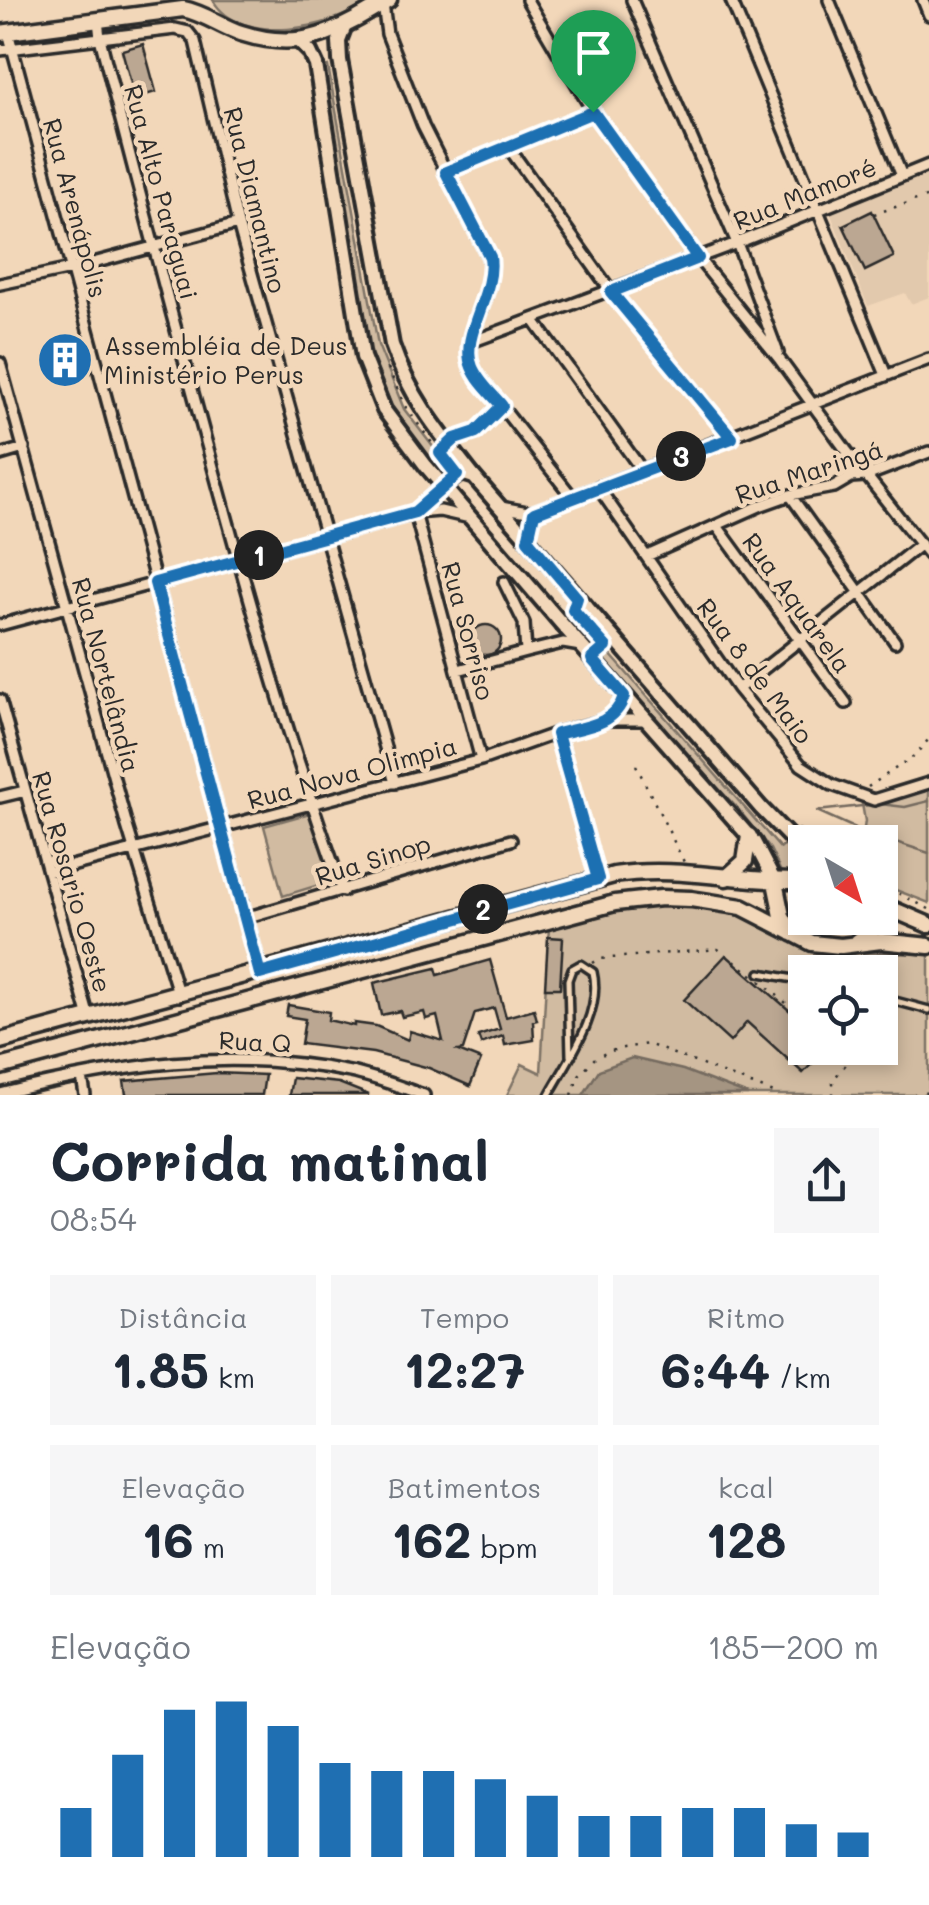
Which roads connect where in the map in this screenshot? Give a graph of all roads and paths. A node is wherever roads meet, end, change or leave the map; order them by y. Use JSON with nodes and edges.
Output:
{"nodes":[{"id":1,"x":204,"y":0,"type":"edge"},
{"id":2,"x":527,"y":0,"type":"edge"},
{"id":3,"x":632,"y":0,"type":"edge"},
{"id":4,"x":731,"y":0,"type":"edge"},
{"id":5,"x":829,"y":0,"type":"edge"},
{"id":6,"x":923,"y":0,"type":"edge"},
{"id":7,"x":385,"y":1,"type":"edge"},
{"id":8,"x":929,"y":15,"type":"edge"},
{"id":9,"x":210,"y":18,"type":"junction"},
{"id":10,"x":98,"y":20,"type":"junction"},
{"id":11,"x":344,"y":28,"type":"junction"},
{"id":12,"x":4,"y":33,"type":"edge"},
{"id":13,"x":100,"y":38,"type":"junction"},
{"id":14,"x":299,"y":41,"type":"junction"},
{"id":15,"x":12,"y":48,"type":"junction"},
{"id":16,"x":0,"y":50,"type":"edge"},
{"id":17,"x":593,"y":112,"type":"junction"},
{"id":18,"x":509,"y":148,"type":"junction"},
{"id":19,"x":929,"y":165,"type":"edge"},
{"id":20,"x":446,"y":172,"type":"junction"},
{"id":21,"x":902,"y":176,"type":"junction"},
{"id":22,"x":929,"y":196,"type":"edge"},
{"id":23,"x":818,"y":209,"type":"junction"},
{"id":24,"x":874,"y":214,"type":"dead end"},
{"id":25,"x":238,"y":224,"type":"junction"},
{"id":26,"x":737,"y":243,"type":"junction"},
{"id":27,"x":153,"y":247,"type":"junction"},
{"id":28,"x":698,"y":258,"type":"junction"},
{"id":29,"x":71,"y":269,"type":"junction"},
{"id":30,"x":0,"y":284,"type":"edge"},
{"id":31,"x":611,"y":292,"type":"junction"},
{"id":32,"x":533,"y":319,"type":"junction"},
{"id":33,"x":471,"y":342,"type":"junction"},
{"id":34,"x":929,"y":359,"type":"edge"},
{"id":35,"x":780,"y":360,"type":"junction"},
{"id":36,"x":386,"y":362,"type":"dead end"},
{"id":37,"x":0,"y":363,"type":"edge"},
{"id":38,"x":886,"y":375,"type":"junction"},
{"id":39,"x":810,"y":403,"type":"junction"},
{"id":40,"x":502,"y":406,"type":"junction"},
{"id":41,"x":732,"y":438,"type":"junction"},
{"id":42,"x":24,"y":448,"type":"junction"},
{"id":43,"x":444,"y":449,"type":"junction"},
{"id":44,"x":929,"y":452,"type":"edge"},
{"id":45,"x":0,"y":455,"type":"edge"},
{"id":46,"x":641,"y":470,"type":"junction"},
{"id":47,"x":866,"y":476,"type":"junction"},
{"id":48,"x":474,"y":477,"type":"junction"},
{"id":49,"x":444,"y":485,"type":"junction"},
{"id":50,"x":598,"y":487,"type":"junction"},
{"id":51,"x":790,"y":495,"type":"junction"},
{"id":52,"x":573,"y":498,"type":"junction"},
{"id":53,"x":500,"y":507,"type":"junction"},
{"id":54,"x":415,"y":512,"type":"junction"},
{"id":55,"x":534,"y":513,"type":"junction"},
{"id":56,"x":474,"y":520,"type":"junction"},
{"id":57,"x":717,"y":526,"type":"junction"},
{"id":58,"x":327,"y":536,"type":"junction"},
{"id":59,"x":528,"y":540,"type":"junction"},
{"id":60,"x":926,"y":551,"type":"edge"},
{"id":61,"x":647,"y":556,"type":"junction"},
{"id":62,"x":239,"y":560,"type":"junction"},
{"id":63,"x":504,"y":582,"type":"dead end"},
{"id":64,"x":155,"y":583,"type":"junction"},
{"id":65,"x":861,"y":595,"type":"junction"},
{"id":66,"x":577,"y":598,"type":"junction"},
{"id":67,"x":66,"y":607,"type":"junction"},
{"id":68,"x":558,"y":620,"type":"junction"},
{"id":69,"x":0,"y":625,"type":"edge"},
{"id":70,"x":800,"y":642,"type":"junction"},
{"id":71,"x":895,"y":642,"type":"dead end"},
{"id":72,"x":547,"y":646,"type":"junction"},
{"id":73,"x":581,"y":646,"type":"junction"},
{"id":74,"x":526,"y":652,"type":"junction"},
{"id":75,"x":458,"y":670,"type":"junction"},
{"id":76,"x":738,"y":690,"type":"junction"},
{"id":77,"x":624,"y":696,"type":"junction"},
{"id":78,"x":0,"y":700,"type":"edge"},
{"id":79,"x":846,"y":703,"type":"dead end"},
{"id":80,"x":606,"y":720,"type":"junction"},
{"id":81,"x":645,"y":720,"type":"junction"},
{"id":82,"x":557,"y":734,"type":"junction"},
{"id":83,"x":929,"y":739,"type":"edge"},
{"id":84,"x":481,"y":760,"type":"junction"},
{"id":85,"x":636,"y":764,"type":"dead end"},
{"id":86,"x":395,"y":783,"type":"junction"},
{"id":87,"x":929,"y":783,"type":"edge"},
{"id":88,"x":25,"y":791,"type":"junction"},
{"id":89,"x":856,"y":795,"type":"junction"},
{"id":90,"x":0,"y":797,"type":"edge"},
{"id":91,"x":311,"y":805,"type":"junction"},
{"id":92,"x":221,"y":829,"type":"junction"},
{"id":93,"x":749,"y":836,"type":"junction"},
{"id":94,"x":788,"y":836,"type":"edge"},
{"id":95,"x":511,"y":840,"type":"dead end"},
{"id":96,"x":136,"y":852,"type":"junction"},
{"id":97,"x":48,"y":872,"type":"junction"},
{"id":98,"x":689,"y":873,"type":"junction"},
{"id":99,"x":726,"y":878,"type":"junction"},
{"id":100,"x":598,"y":879,"type":"junction"},
{"id":101,"x":776,"y":882,"type":"junction"},
{"id":102,"x":788,"y":882,"type":"edge"},
{"id":103,"x":343,"y":891,"type":"junction"},
{"id":104,"x":898,"y":893,"type":"edge"},
{"id":105,"x":929,"y":909,"type":"edge"},
{"id":106,"x":898,"y":912,"type":"edge"},
{"id":107,"x":245,"y":918,"type":"junction"},
{"id":108,"x":788,"y":926,"type":"edge"},
{"id":109,"x":929,"y":926,"type":"edge"},
{"id":110,"x":788,"y":931,"type":"edge"},
{"id":111,"x":796,"y":935,"type":"edge"},
{"id":112,"x":867,"y":935,"type":"edge"},
{"id":113,"x":852,"y":944,"type":"junction"},
{"id":114,"x":929,"y":946,"type":"edge"},
{"id":115,"x":589,"y":967,"type":"junction"},
{"id":116,"x":760,"y":973,"type":"dead end"},
{"id":117,"x":260,"y":974,"type":"junction"},
{"id":118,"x":788,"y":978,"type":"edge"},
{"id":119,"x":230,"y":982,"type":"junction"},
{"id":120,"x":178,"y":996,"type":"junction"},
{"id":121,"x":898,"y":1002,"type":"edge"},
{"id":122,"x":788,"y":1005,"type":"edge"},
{"id":123,"x":222,"y":1006,"type":"junction"},
{"id":124,"x":929,"y":1010,"type":"edge"},
{"id":125,"x":89,"y":1018,"type":"junction"},
{"id":126,"x":0,"y":1041,"type":"edge"},
{"id":127,"x":570,"y":1056,"type":"junction"},
{"id":128,"x":845,"y":1065,"type":"edge"},
{"id":129,"x":0,"y":1067,"type":"edge"},
{"id":130,"x":82,"y":1077,"type":"junction"},
{"id":131,"x":929,"y":1092,"type":"edge"},
{"id":132,"x":0,"y":1094,"type":"edge"},
{"id":133,"x":86,"y":1095,"type":"edge"},
{"id":134,"x":424,"y":1095,"type":"edge"},
{"id":135,"x":549,"y":1095,"type":"edge"},
{"id":136,"x":572,"y":1095,"type":"edge"},
{"id":137,"x":779,"y":1095,"type":"edge"},
{"id":138,"x":833,"y":1095,"type":"edge"},
{"id":139,"x":914,"y":1095,"type":"edge"}],
"edges":[{"from":1,"to":9,"type":"main road"},
{"from":2,"to":17,"type":"street"},
{"from":3,"to":26,"type":"street"},
{"from":4,"to":23,"type":"street"},
{"from":5,"to":21,"type":"street"},
{"from":6,"to":8,"type":"street"},
{"from":7,"to":11,"type":"main road"},
{"from":7,"to":20,"type":"street"},
{"from":9,"to":10,"type":"main road"},
{"from":9,"to":14,"type":"main road"},
{"from":10,"to":12,"type":"main road"},
{"from":10,"to":13,"type":"street","name":"Rua Alto Paraguai"},
{"from":11,"to":14,"type":"main road"},
{"from":11,"to":43,"type":"main road"},
{"from":12,"to":15,"type":"street","name":"Rua Arenápolis"},
{"from":13,"to":15,"type":"street"},
{"from":13,"to":25,"type":"street","name":"Rua Diamantino"},
{"from":13,"to":27,"type":"street","name":"Rua Alto Paraguai"},
{"from":14,"to":49,"type":"main road"},
{"from":15,"to":16,"type":"street"},
{"from":15,"to":29,"type":"street","name":"Rua Arenápolis"},
{"from":17,"to":18,"type":"street"},
{"from":17,"to":28,"type":"street"},
{"from":18,"to":20,"type":"street"},
{"from":18,"to":31,"type":"street"},
{"from":19,"to":21,"type":"street","name":"Rua Mamoré"},
{"from":20,"to":33,"type":"street"},
{"from":21,"to":23,"type":"street","name":"Rua Mamoré"},
{"from":22,"to":24,"type":"path"},
{"from":23,"to":26,"type":"street","name":"Rua Mamoré"},
{"from":23,"to":38,"type":"street"},
{"from":25,"to":27,"type":"street"},
{"from":25,"to":58,"type":"street","name":"Rua Diamantino"},
{"from":26,"to":28,"type":"street","name":"Rua Mamoré"},
{"from":26,"to":35,"type":"street"},
{"from":27,"to":29,"type":"street"},
{"from":27,"to":62,"type":"street","name":"Rua Alto Paraguai"},
{"from":28,"to":31,"type":"street","name":"Rua Mamoré"},
{"from":28,"to":35,"type":"street"},
{"from":29,"to":30,"type":"street"},
{"from":29,"to":64,"type":"street","name":"Rua Arenápolis"},
{"from":31,"to":32,"type":"street","name":"Rua Mamoré"},
{"from":31,"to":41,"type":"street"},
{"from":32,"to":33,"type":"street","name":"Rua Mamoré"},
{"from":32,"to":46,"type":"street"},
{"from":33,"to":40,"type":"street"},
{"from":34,"to":38,"type":"street"},
{"from":35,"to":39,"type":"street"},
{"from":36,"to":43,"type":"path"},
{"from":37,"to":42,"type":"street","name":"Rua Nortelândia"},
{"from":38,"to":39,"type":"street"},
{"from":39,"to":41,"type":"street"},
{"from":39,"to":47,"type":"street"},
{"from":40,"to":43,"type":"path"},
{"from":40,"to":52,"type":"street"},
{"from":41,"to":46,"type":"street"},
{"from":42,"to":45,"type":"street"},
{"from":42,"to":67,"type":"street","name":"Rua Nortelândia"},
{"from":43,"to":48,"type":"main road"},
{"from":44,"to":47,"type":"street","name":"Rua Maringá"},
{"from":46,"to":50,"type":"street"},
{"from":47,"to":51,"type":"street","name":"Rua Maringá"},
{"from":47,"to":60,"type":"street"},
{"from":48,"to":49,"type":"main road"},
{"from":48,"to":53,"type":"main road"},
{"from":49,"to":54,"type":"street"},
{"from":49,"to":56,"type":"main road"},
{"from":50,"to":52,"type":"street"},
{"from":50,"to":61,"type":"street","name":"Rua 8 de Maio"},
{"from":51,"to":57,"type":"street","name":"Rua Maringá"},
{"from":51,"to":65,"type":"street"},
{"from":52,"to":55,"type":"street"},
{"from":53,"to":55,"type":"street"},
{"from":53,"to":59,"type":"main road"},
{"from":54,"to":56,"type":"street"},
{"from":54,"to":58,"type":"street"},
{"from":54,"to":75,"type":"street","name":"Rua Sorriso"},
{"from":55,"to":59,"type":"street"},
{"from":56,"to":68,"type":"main road"},
{"from":57,"to":61,"type":"street","name":"Rua Maringá"},
{"from":57,"to":70,"type":"street","name":"Rua Aquarela"},
{"from":58,"to":62,"type":"street"},
{"from":58,"to":86,"type":"street","name":"Rua Diamantino"},
{"from":59,"to":66,"type":"main road"},
{"from":60,"to":65,"type":"street"},
{"from":61,"to":76,"type":"street","name":"Rua 8 de Maio"},
{"from":62,"to":64,"type":"street"},
{"from":62,"to":91,"type":"street","name":"Rua Alto Paraguai"},
{"from":63,"to":74,"type":"street"},
{"from":64,"to":67,"type":"street"},
{"from":64,"to":92,"type":"street","name":"Rua Arenápolis"},
{"from":65,"to":70,"type":"street"},
{"from":65,"to":71,"type":"street"},
{"from":66,"to":68,"type":"main road"},
{"from":66,"to":94,"type":"main road"},
{"from":67,"to":69,"type":"street"},
{"from":67,"to":96,"type":"street","name":"Rua Nortelândia"},
{"from":68,"to":72,"type":"street"},
{"from":68,"to":73,"type":"main road"},
{"from":70,"to":76,"type":"street"},
{"from":70,"to":79,"type":"street","name":"Rua Aquarela"},
{"from":72,"to":73,"type":"street"},
{"from":72,"to":74,"type":"street"},
{"from":73,"to":77,"type":"main road"},
{"from":74,"to":75,"type":"street"},
{"from":75,"to":84,"type":"street","name":"Rua Sorriso"},
{"from":76,"to":89,"type":"street","name":"Rua 8 de Maio"},
{"from":77,"to":80,"type":"street"},
{"from":77,"to":81,"type":"main road"},
{"from":78,"to":88,"type":"street","name":"Rua Rosario Oeste"},
{"from":80,"to":81,"type":"street","name":"Rua Nova Olimpia"},
{"from":80,"to":82,"type":"street","name":"Rua Nova Olimpia"},
{"from":81,"to":93,"type":"main road"},
{"from":82,"to":84,"type":"street","name":"Rua Nova Olimpia"},
{"from":82,"to":100,"type":"street"},
{"from":83,"to":89,"type":"path"},
{"from":84,"to":86,"type":"street","name":"Rua Nova Olimpia"},
{"from":85,"to":98,"type":"path"},
{"from":86,"to":91,"type":"street","name":"Rua Nova Olimpia"},
{"from":87,"to":89,"type":"street"},
{"from":88,"to":90,"type":"street"},
{"from":88,"to":97,"type":"street","name":"Rua Rosario Oeste"},
{"from":91,"to":92,"type":"street","name":"Rua Nova Olimpia"},
{"from":91,"to":103,"type":"street","name":"Rua Alto Paraguai"},
{"from":92,"to":96,"type":"street","name":"Rua Nova Olimpia"},
{"from":92,"to":107,"type":"street","name":"Rua Arenápolis"},
{"from":93,"to":99,"type":"main road"},
{"from":93,"to":101,"type":"main road"},
{"from":95,"to":103,"type":"street","name":"Rua Sinop"},
{"from":96,"to":97,"type":"street","name":"Rua Nova Olimpia"},
{"from":96,"to":120,"type":"street","name":"Rua Nortelândia"},
{"from":97,"to":125,"type":"street","name":"Rua Rosario Oeste"},
{"from":98,"to":99,"type":"main road"},
{"from":98,"to":100,"type":"main road"},
{"from":99,"to":101,"type":"main road"},
{"from":100,"to":117,"type":"main road"},
{"from":101,"to":102,"type":"main road"},
{"from":101,"to":108,"type":"main road"},
{"from":103,"to":107,"type":"street","name":"Rua Sinop"},
{"from":104,"to":105,"type":"path"},
{"from":106,"to":109,"type":"main road"},
{"from":107,"to":117,"type":"street","name":"Rua Arenápolis"},
{"from":110,"to":123,"type":"main road"},
{"from":111,"to":113,"type":"main road"},
{"from":112,"to":113,"type":"main road"},
{"from":113,"to":114,"type":"main road"},
{"from":115,"to":122,"type":"path"},
{"from":115,"to":127,"type":"lane"},
{"from":115,"to":127,"type":"lane"},
{"from":116,"to":118,"type":"lane"},
{"from":117,"to":119,"type":"main road"},
{"from":119,"to":120,"type":"main road"},
{"from":119,"to":123,"type":"main road"},
{"from":120,"to":125,"type":"main road"},
{"from":121,"to":124,"type":"lane"},
{"from":123,"to":129,"type":"main road"},
{"from":125,"to":126,"type":"main road"},
{"from":127,"to":135,"type":"lane"},
{"from":128,"to":138,"type":"path"},
{"from":130,"to":132,"type":"street","name":"Rua Q"},
{"from":130,"to":133,"type":"street"},
{"from":130,"to":134,"type":"street","name":"Rua Q"},
{"from":131,"to":139,"type":"path"},
{"from":136,"to":137,"type":"path"}]}
